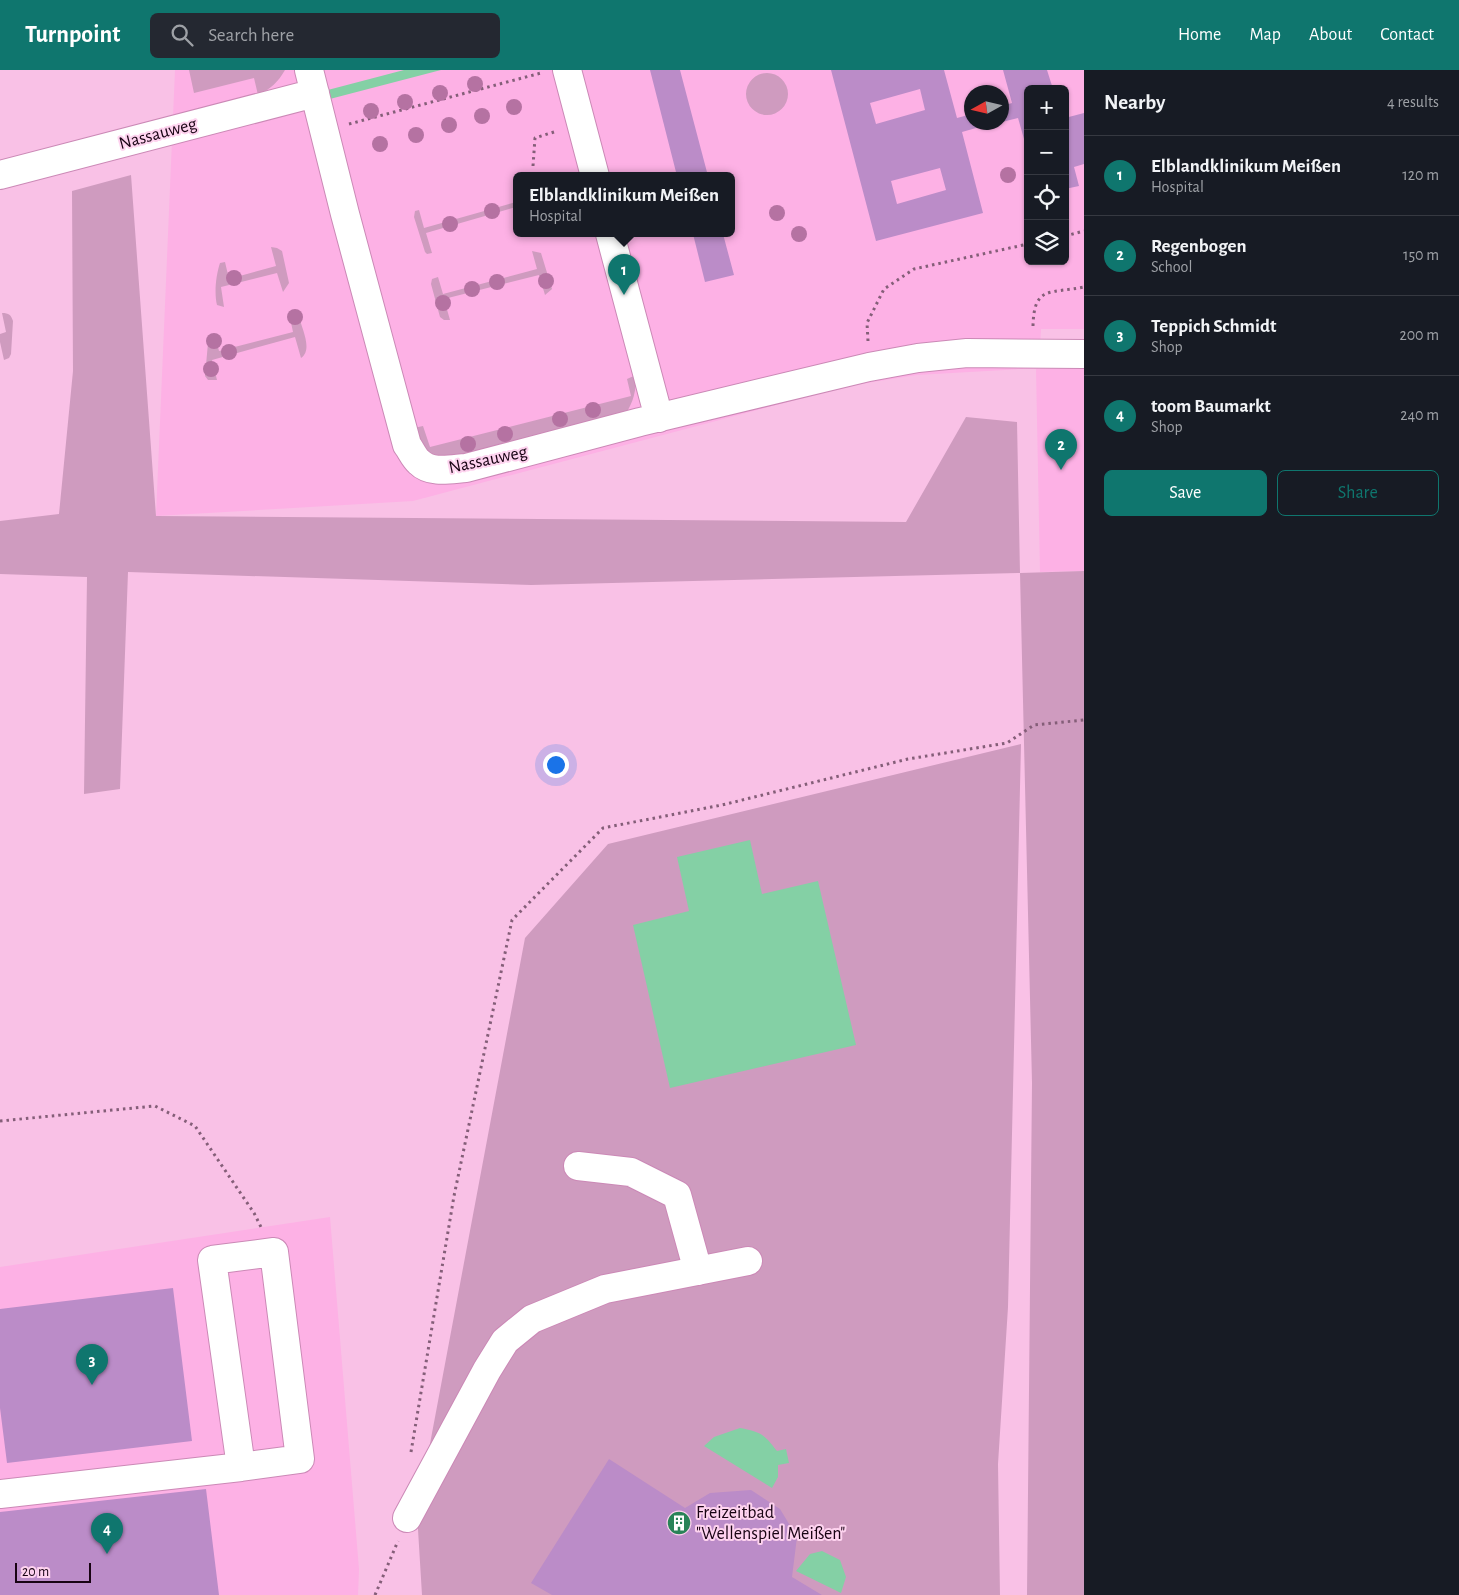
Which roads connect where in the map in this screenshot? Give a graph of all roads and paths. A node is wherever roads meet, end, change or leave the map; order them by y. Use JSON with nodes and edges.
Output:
{"nodes":[{"id":1,"x":554,"y":71,"type":"edge"},
{"id":2,"x":312,"y":81,"type":"edge"},
{"id":3,"x":581,"y":125,"type":"junction"},
{"id":4,"x":324,"y":131,"type":"junction"},
{"id":5,"x":533,"y":166,"type":"dead end"},
{"id":6,"x":594,"y":172,"type":"edge"},
{"id":7,"x":0,"y":175,"type":"edge"},
{"id":8,"x":1084,"y":231,"type":"edge"},
{"id":9,"x":1069,"y":235,"type":"edge"},
{"id":10,"x":611,"y":237,"type":"edge"},
{"id":11,"x":1024,"y":245,"type":"edge"},
{"id":12,"x":1084,"y":287,"type":"edge"},
{"id":13,"x":1032,"y":354,"type":"junction"},
{"id":14,"x":1084,"y":354,"type":"edge"},
{"id":15,"x":869,"y":367,"type":"junction"},
{"id":16,"x":659,"y":418,"type":"junction"},
{"id":17,"x":1084,"y":720,"type":"edge"},
{"id":18,"x":0,"y":1121,"type":"edge"},
{"id":19,"x":578,"y":1166,"type":"dead end"},
{"id":20,"x":274,"y":1252,"type":"junction"},
{"id":21,"x":748,"y":1261,"type":"dead end"},
{"id":22,"x":698,"y":1271,"type":"junction"},
{"id":23,"x":409,"y":1460,"type":"dead end"},
{"id":24,"x":241,"y":1467,"type":"junction"},
{"id":25,"x":0,"y":1494,"type":"edge"},
{"id":26,"x":407,"y":1518,"type":"joint"},
{"id":27,"x":375,"y":1595,"type":"edge"}],
"edges":[{"from":1,"to":3,"type":"lane"},
{"from":1,"to":4,"type":"path"},
{"from":2,"to":4,"type":"lane","name":"Nassauweg"},
{"from":2,"to":7,"type":"lane","name":"Nassauweg"},
{"from":3,"to":5,"type":"path"},
{"from":3,"to":6,"type":"lane"},
{"from":4,"to":16,"type":"lane","name":"Nassauweg"},
{"from":8,"to":9,"type":"path"},
{"from":10,"to":16,"type":"lane"},
{"from":11,"to":15,"type":"path"},
{"from":12,"to":13,"type":"path"},
{"from":13,"to":14,"type":"lane","name":"Nassauweg"},
{"from":13,"to":15,"type":"lane","name":"Nassauweg"},
{"from":15,"to":16,"type":"lane","name":"Nassauweg"},
{"from":17,"to":23,"type":"path"},
{"from":18,"to":20,"type":"path"},
{"from":19,"to":22,"type":"lane"},
{"from":20,"to":24,"type":"lane"},
{"from":20,"to":24,"type":"lane"},
{"from":21,"to":22,"type":"lane"},
{"from":22,"to":26,"type":"lane"},
{"from":24,"to":25,"type":"lane"},
{"from":26,"to":27,"type":"path"}]}
